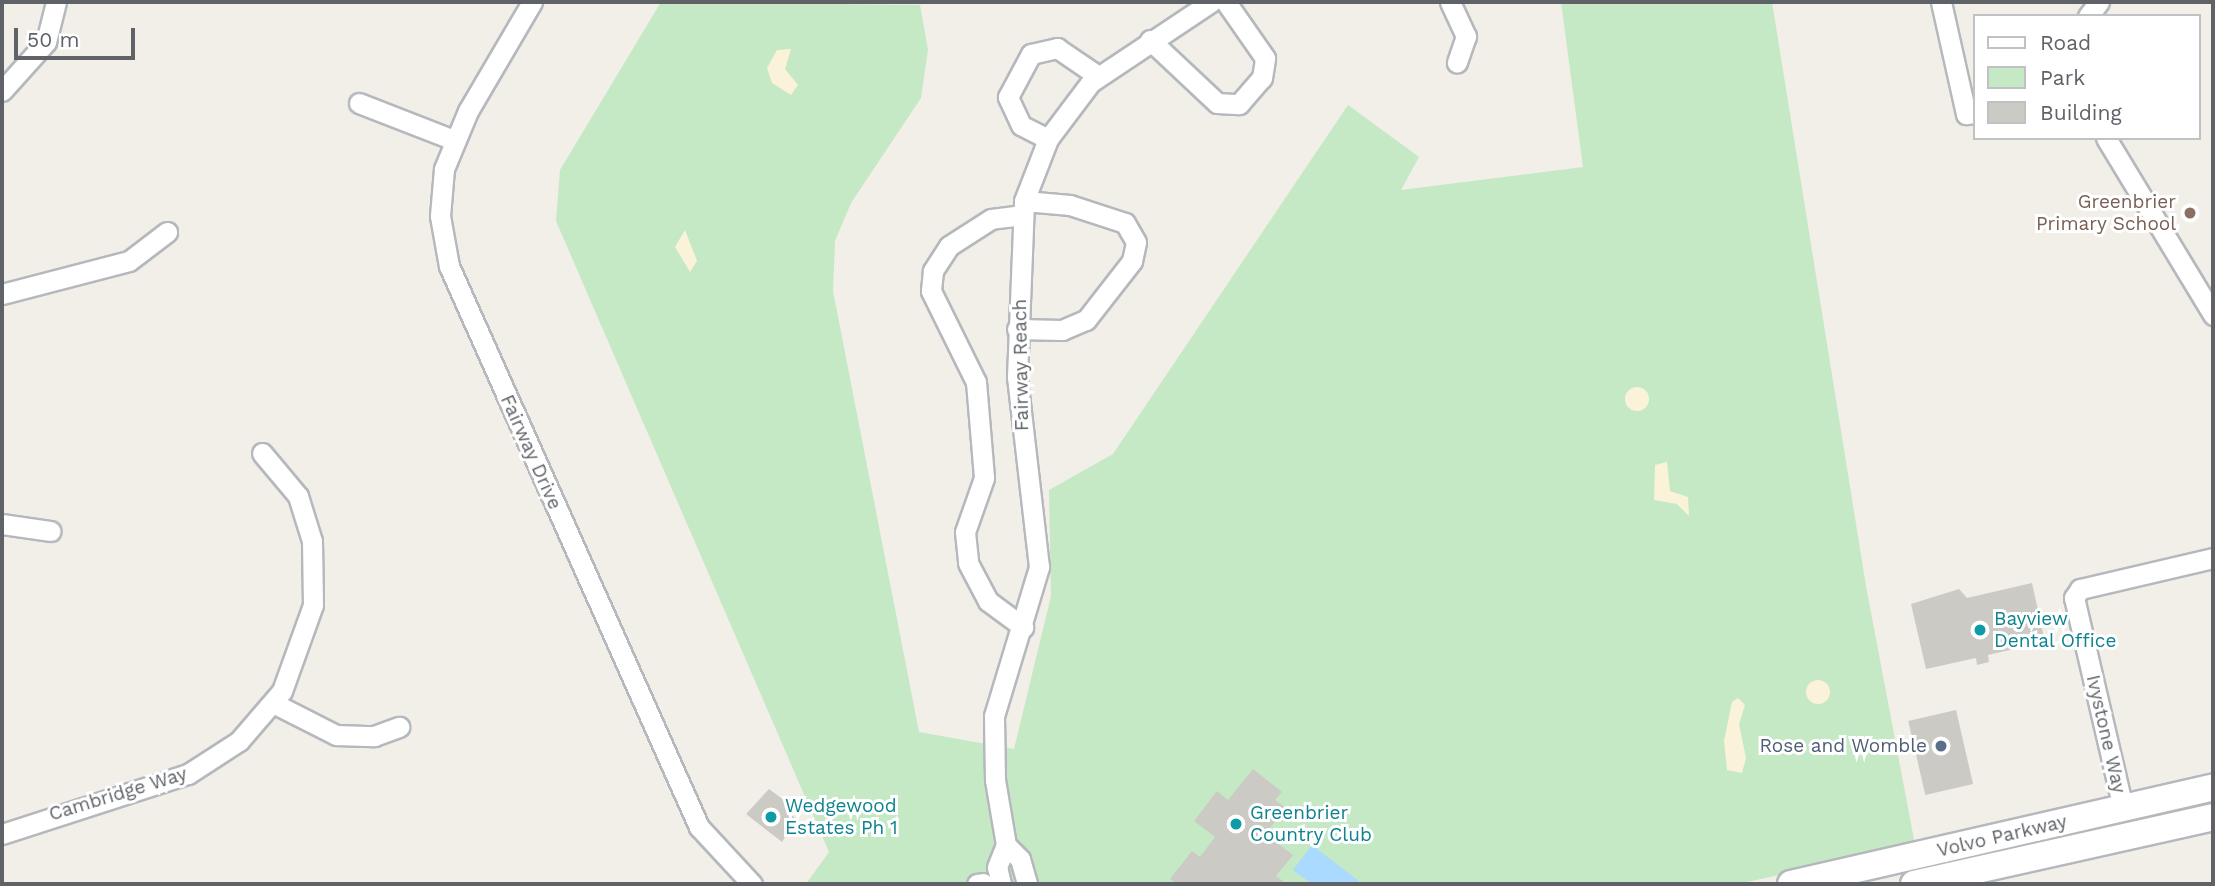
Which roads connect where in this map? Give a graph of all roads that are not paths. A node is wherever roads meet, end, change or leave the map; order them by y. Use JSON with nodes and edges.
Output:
{"nodes":[{"id":1,"x":56,"y":2,"type":"edge"},
{"id":2,"x":532,"y":2,"type":"edge"},
{"id":3,"x":1212,"y":2,"type":"edge"},
{"id":4,"x":1226,"y":2,"type":"edge"},
{"id":5,"x":1450,"y":2,"type":"edge"},
{"id":6,"x":1941,"y":2,"type":"edge"},
{"id":7,"x":1150,"y":40,"type":"junction"},
{"id":8,"x":1457,"y":62,"type":"dead end"},
{"id":9,"x":1098,"y":76,"type":"junction"},
{"id":10,"x":2,"y":91,"type":"edge"},
{"id":11,"x":359,"y":103,"type":"dead end"},
{"id":12,"x":1974,"y":113,"type":"edge"},
{"id":13,"x":1048,"y":139,"type":"junction"},
{"id":14,"x":454,"y":140,"type":"junction"},
{"id":15,"x":2107,"y":140,"type":"edge"},
{"id":16,"x":1023,"y":208,"type":"junction"},
{"id":17,"x":167,"y":232,"type":"dead end"},
{"id":18,"x":2,"y":293,"type":"edge"},
{"id":19,"x":2213,"y":315,"type":"edge"},
{"id":20,"x":1017,"y":329,"type":"junction"},
{"id":21,"x":262,"y":453,"type":"dead end"},
{"id":22,"x":2,"y":524,"type":"edge"},
{"id":23,"x":50,"y":531,"type":"dead end"},
{"id":24,"x":2213,"y":558,"type":"edge"},
{"id":25,"x":1023,"y":626,"type":"junction"},
{"id":26,"x":273,"y":703,"type":"junction"},
{"id":27,"x":399,"y":727,"type":"dead end"},
{"id":28,"x":2213,"y":787,"type":"edge"},
{"id":29,"x":2123,"y":808,"type":"junction"},
{"id":30,"x":2213,"y":817,"type":"edge"},
{"id":31,"x":2,"y":834,"type":"edge"},
{"id":32,"x":1006,"y":845,"type":"junction"},
{"id":33,"x":752,"y":884,"type":"edge"},
{"id":34,"x":987,"y":884,"type":"edge"},
{"id":35,"x":1027,"y":884,"type":"edge"},
{"id":36,"x":1791,"y":884,"type":"edge"},
{"id":37,"x":1914,"y":884,"type":"edge"}],
"edges":[{"from":1,"to":10,"type":"street"},
{"from":2,"to":14,"type":"street","name":"Fairway Drive"},
{"from":3,"to":7,"type":"street","name":"Fairway Reach"},
{"from":4,"to":7,"type":"street"},
{"from":5,"to":8,"type":"street"},
{"from":6,"to":12,"type":"street"},
{"from":7,"to":9,"type":"street","name":"Fairway Reach"},
{"from":9,"to":13,"type":"street","name":"Fairway Reach"},
{"from":9,"to":13,"type":"street"},
{"from":11,"to":14,"type":"street"},
{"from":13,"to":16,"type":"street","name":"Fairway Reach"},
{"from":14,"to":33,"type":"street","name":"Fairway Drive"},
{"from":15,"to":19,"type":"street"},
{"from":16,"to":20,"type":"street","name":"Fairway Reach"},
{"from":16,"to":20,"type":"street"},
{"from":16,"to":25,"type":"street"},
{"from":17,"to":18,"type":"street"},
{"from":20,"to":25,"type":"street","name":"Fairway Reach"},
{"from":21,"to":26,"type":"street","name":"Cambridge Way"},
{"from":22,"to":23,"type":"street"},
{"from":24,"to":29,"type":"street","name":"Ivystone Way"},
{"from":25,"to":32,"type":"street","name":"Fairway Reach"},
{"from":26,"to":27,"type":"street"},
{"from":26,"to":31,"type":"street","name":"Cambridge Way"},
{"from":28,"to":29,"type":"main road","name":"Volvo Parkway"},
{"from":29,"to":36,"type":"main road","name":"Volvo Parkway"},
{"from":30,"to":37,"type":"main road","name":"Volvo Parkway"},
{"from":32,"to":34,"type":"street","name":"Fairway Reach"},
{"from":32,"to":35,"type":"street","name":"Fairway Reach"}]}
